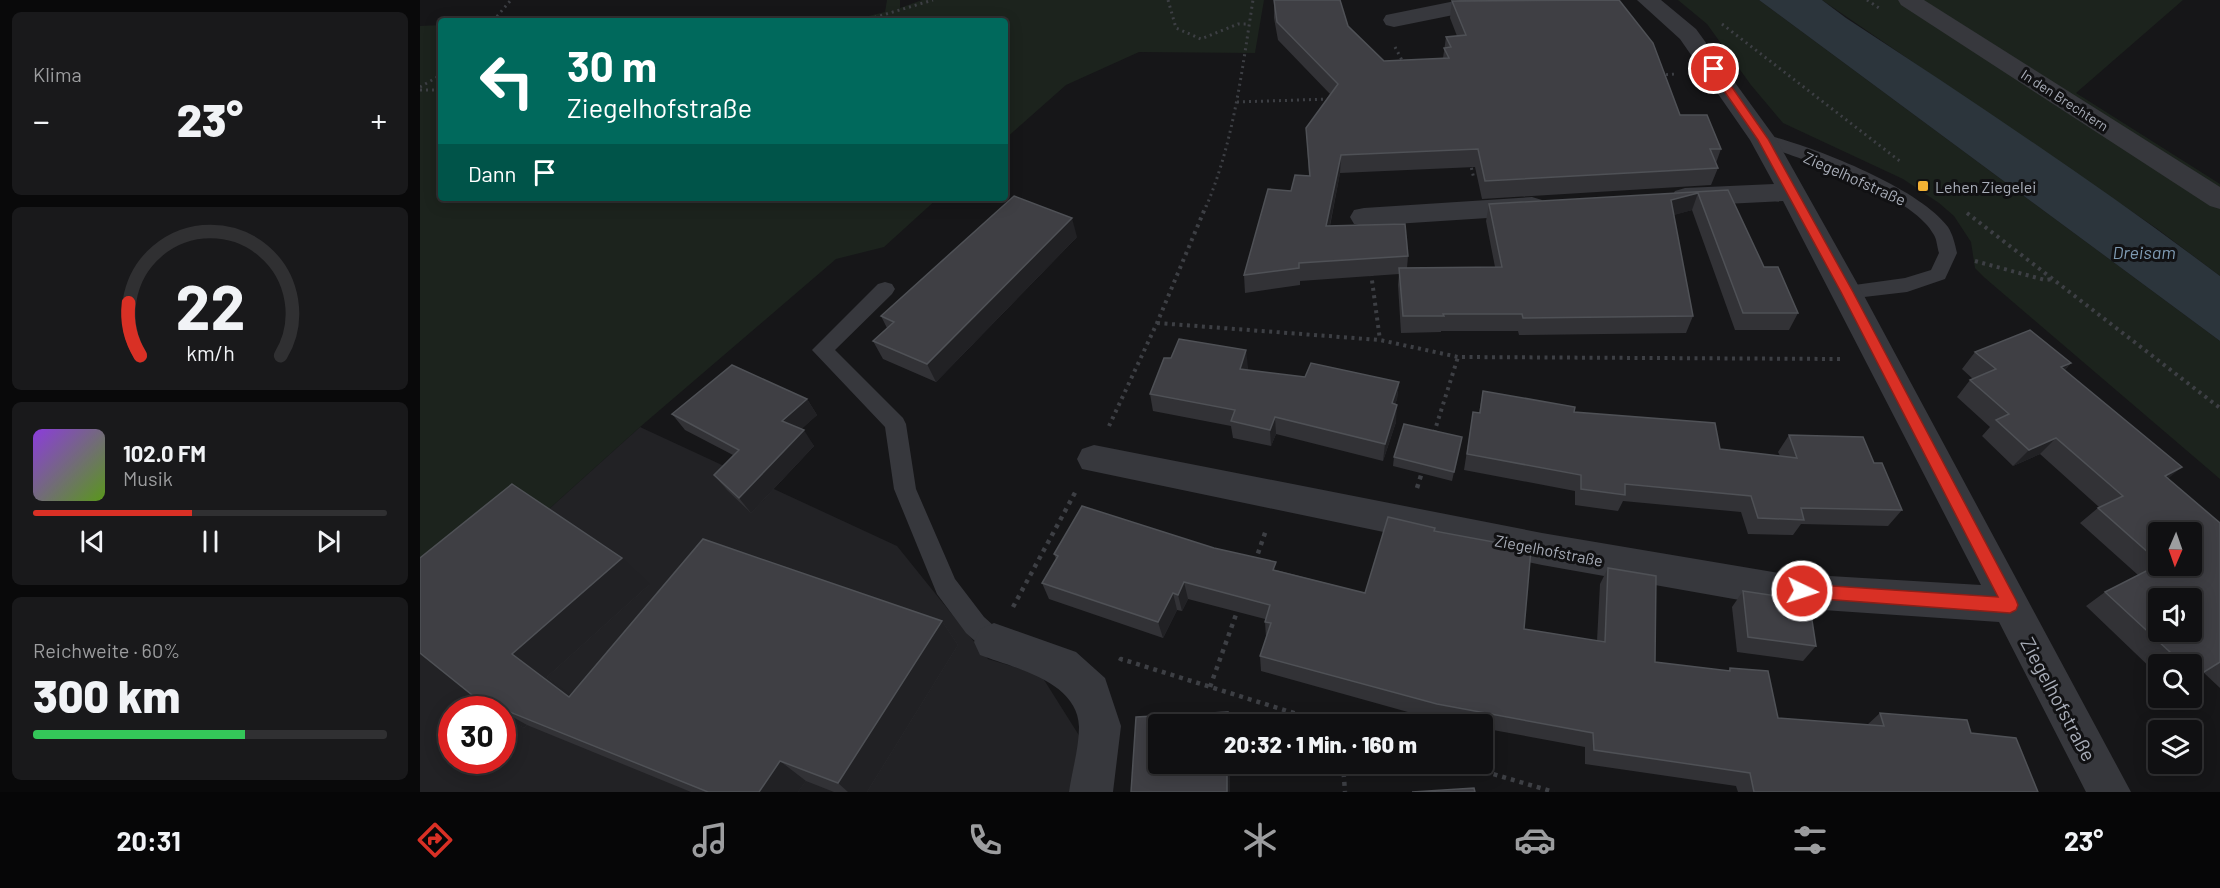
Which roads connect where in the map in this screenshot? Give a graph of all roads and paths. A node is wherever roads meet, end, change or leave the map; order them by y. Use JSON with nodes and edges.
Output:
{"nodes":[{"id":1,"x":511,"y":0,"type":"edge"},
{"id":2,"x":933,"y":0,"type":"edge"},
{"id":3,"x":1168,"y":0,"type":"edge"},
{"id":4,"x":1253,"y":0,"type":"edge"},
{"id":5,"x":1493,"y":0,"type":"edge"},
{"id":6,"x":1648,"y":0,"type":"edge"},
{"id":7,"x":1909,"y":0,"type":"edge"},
{"id":8,"x":496,"y":18,"type":"edge"},
{"id":9,"x":873,"y":18,"type":"edge"},
{"id":10,"x":1394,"y":20,"type":"joint"},
{"id":11,"x":1249,"y":24,"type":"junction"},
{"id":12,"x":1407,"y":69,"type":"edge"},
{"id":13,"x":1714,"y":69,"type":"junction"},
{"id":14,"x":1656,"y":76,"type":"edge"},
{"id":15,"x":438,"y":77,"type":"edge"},
{"id":16,"x":420,"y":88,"type":"edge"},
{"id":17,"x":438,"y":90,"type":"edge"},
{"id":18,"x":1341,"y":99,"type":"edge"},
{"id":19,"x":1237,"y":102,"type":"junction"},
{"id":20,"x":1763,"y":139,"type":"junction"},
{"id":21,"x":1468,"y":152,"type":"edge"},
{"id":22,"x":1791,"y":192,"type":"junction"},
{"id":23,"x":1660,"y":199,"type":"edge"},
{"id":24,"x":2220,"y":200,"type":"edge"},
{"id":25,"x":1552,"y":205,"type":"edge"},
{"id":26,"x":1481,"y":208,"type":"junction"},
{"id":27,"x":1364,"y":217,"type":"joint"},
{"id":28,"x":1948,"y":253,"type":"junction"},
{"id":29,"x":2053,"y":279,"type":"dead end"},
{"id":30,"x":885,"y":289,"type":"dead end"},
{"id":31,"x":1847,"y":292,"type":"junction"},
{"id":32,"x":1157,"y":323,"type":"junction"},
{"id":33,"x":1380,"y":340,"type":"junction"},
{"id":34,"x":1458,"y":357,"type":"junction"},
{"id":35,"x":1882,"y":360,"type":"junction"},
{"id":36,"x":1430,"y":444,"type":"edge"},
{"id":37,"x":1094,"y":459,"type":"junction"},
{"id":38,"x":1424,"y":466,"type":"edge"},
{"id":39,"x":1278,"y":496,"type":"junction"},
{"id":40,"x":1407,"y":521,"type":"junction"},
{"id":41,"x":1254,"y":564,"type":"edge"},
{"id":42,"x":1242,"y":597,"type":"edge"},
{"id":43,"x":2010,"y":605,"type":"junction"},
{"id":44,"x":994,"y":642,"type":"junction"},
{"id":45,"x":1210,"y":687,"type":"junction"},
{"id":46,"x":1090,"y":692,"type":"junction"},
{"id":47,"x":1297,"y":714,"type":"edge"},
{"id":48,"x":1344,"y":774,"type":"edge"},
{"id":49,"x":1493,"y":774,"type":"edge"},
{"id":50,"x":1091,"y":792,"type":"edge"},
{"id":51,"x":1345,"y":792,"type":"edge"},
{"id":52,"x":1554,"y":792,"type":"edge"},
{"id":53,"x":2109,"y":792,"type":"edge"}],
"edges":[{"from":1,"to":8,"type":"path"},
{"from":2,"to":9,"type":"path"},
{"from":3,"to":11,"type":"path"},
{"from":4,"to":11,"type":"path"},
{"from":5,"to":10,"type":"street"},
{"from":6,"to":13,"type":"street","name":"Ziegelhofstraße"},
{"from":7,"to":24,"type":"street","name":"In den Brechtern"},
{"from":10,"to":12,"type":"path"},
{"from":11,"to":19,"type":"path"},
{"from":13,"to":14,"type":"path"},
{"from":13,"to":20,"type":"street","name":"Ziegelhofstraße"},
{"from":15,"to":16,"type":"path"},
{"from":16,"to":17,"type":"path"},
{"from":18,"to":19,"type":"path"},
{"from":19,"to":32,"type":"path"},
{"from":20,"to":22,"type":"street","name":"Ziegelhofstraße"},
{"from":20,"to":28,"type":"lane","name":"Ziegelhofstraße"},
{"from":21,"to":26,"type":"path"},
{"from":22,"to":23,"type":"street"},
{"from":22,"to":31,"type":"street","name":"Ziegelhofstraße"},
{"from":25,"to":26,"type":"street"},
{"from":26,"to":27,"type":"street"},
{"from":27,"to":33,"type":"path"},
{"from":28,"to":29,"type":"path"},
{"from":28,"to":31,"type":"lane"},
{"from":30,"to":44,"type":"lane"},
{"from":31,"to":35,"type":"street","name":"Ziegelhofstraße"},
{"from":32,"to":33,"type":"path"},
{"from":32,"to":37,"type":"path"},
{"from":33,"to":34,"type":"path"},
{"from":34,"to":35,"type":"path"},
{"from":34,"to":36,"type":"path"},
{"from":35,"to":43,"type":"street","name":"Ziegelhofstraße"},
{"from":37,"to":39,"type":"street","name":"Ziegelhofstraße"},
{"from":37,"to":44,"type":"path"},
{"from":38,"to":40,"type":"path"},
{"from":39,"to":40,"type":"street","name":"Ziegelhofstraße"},
{"from":39,"to":41,"type":"path"},
{"from":40,"to":43,"type":"street","name":"Ziegelhofstraße"},
{"from":42,"to":45,"type":"path"},
{"from":43,"to":53,"type":"street","name":"Ziegelhofstraße"},
{"from":44,"to":46,"type":"street"},
{"from":45,"to":46,"type":"path"},
{"from":45,"to":47,"type":"path"},
{"from":46,"to":50,"type":"street"},
{"from":48,"to":51,"type":"path"},
{"from":49,"to":52,"type":"path"}]}
